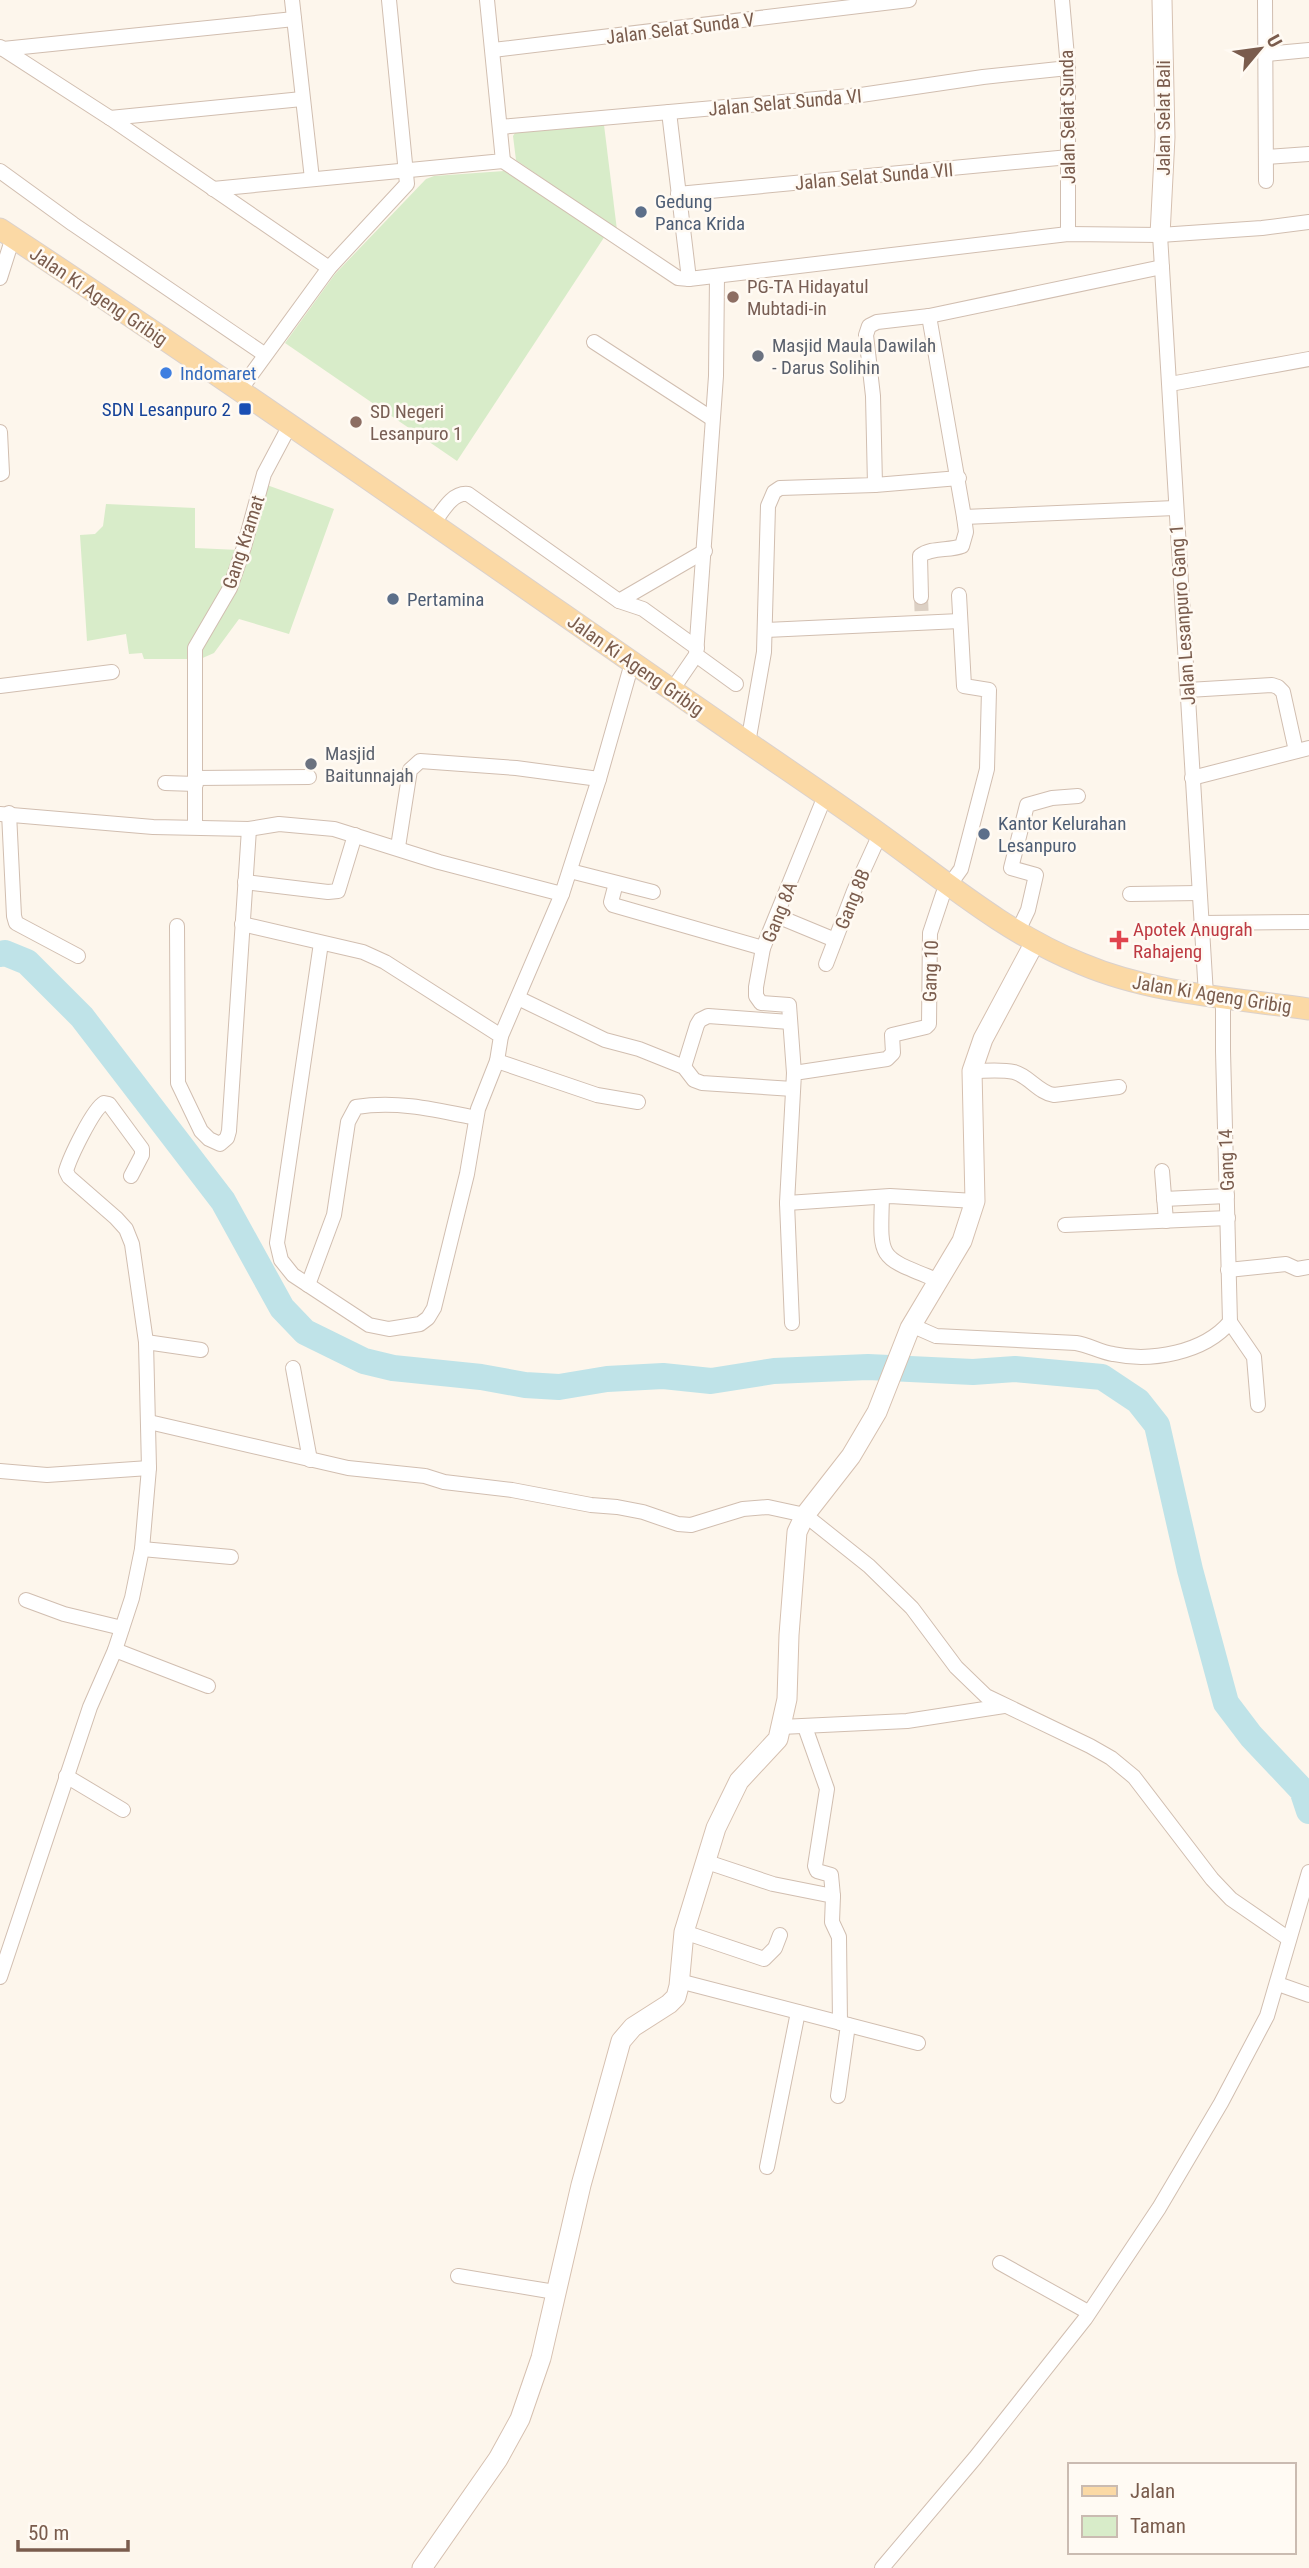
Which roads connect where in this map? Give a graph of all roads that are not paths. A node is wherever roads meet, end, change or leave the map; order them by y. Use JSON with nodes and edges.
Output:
{"nodes":[{"id":1,"x":292,"y":0,"type":"edge"},
{"id":2,"x":389,"y":0,"type":"edge"},
{"id":3,"x":487,"y":0,"type":"edge"},
{"id":4,"x":909,"y":0,"type":"edge"},
{"id":5,"x":1062,"y":0,"type":"edge"},
{"id":6,"x":1162,"y":0,"type":"edge"},
{"id":7,"x":1265,"y":0,"type":"edge"},
{"id":8,"x":294,"y":19,"type":"junction"},
{"id":9,"x":1,"y":48,"type":"edge"},
{"id":10,"x":493,"y":50,"type":"junction"},
{"id":11,"x":1309,"y":50,"type":"edge"},
{"id":12,"x":1266,"y":54,"type":"junction"},
{"id":13,"x":1068,"y":68,"type":"junction"},
{"id":14,"x":302,"y":99,"type":"junction"},
{"id":15,"x":669,"y":112,"type":"junction"},
{"id":16,"x":110,"y":118,"type":"junction"},
{"id":17,"x":500,"y":127,"type":"junction"},
{"id":18,"x":1309,"y":154,"type":"edge"},
{"id":19,"x":1069,"y":157,"type":"junction"},
{"id":20,"x":1266,"y":157,"type":"junction"},
{"id":21,"x":503,"y":161,"type":"junction"},
{"id":22,"x":0,"y":171,"type":"edge"},
{"id":23,"x":407,"y":172,"type":"junction"},
{"id":24,"x":312,"y":179,"type":"junction"},
{"id":25,"x":1266,"y":181,"type":"dead end"},
{"id":26,"x":213,"y":189,"type":"junction"},
{"id":27,"x":678,"y":194,"type":"junction"},
{"id":28,"x":1309,"y":222,"type":"edge"},
{"id":29,"x":6,"y":233,"type":"edge"},
{"id":30,"x":1068,"y":234,"type":"junction"},
{"id":31,"x":1160,"y":235,"type":"junction"},
{"id":32,"x":1162,"y":267,"type":"junction"},
{"id":33,"x":329,"y":268,"type":"junction"},
{"id":34,"x":717,"y":276,"type":"junction"},
{"id":35,"x":0,"y":278,"type":"edge"},
{"id":36,"x":689,"y":279,"type":"junction"},
{"id":37,"x":929,"y":316,"type":"junction"},
{"id":38,"x":594,"y":342,"type":"dead end"},
{"id":39,"x":264,"y":354,"type":"junction"},
{"id":40,"x":1309,"y":359,"type":"edge"},
{"id":41,"x":1170,"y":384,"type":"junction"},
{"id":42,"x":240,"y":390,"type":"junction"},
{"id":43,"x":711,"y":418,"type":"junction"},
{"id":44,"x":290,"y":425,"type":"junction"},
{"id":45,"x":0,"y":432,"type":"edge"},
{"id":46,"x":0,"y":474,"type":"edge"},
{"id":47,"x":959,"y":478,"type":"junction"},
{"id":48,"x":875,"y":485,"type":"junction"},
{"id":49,"x":1175,"y":508,"type":"junction"},
{"id":50,"x":964,"y":517,"type":"junction"},
{"id":51,"x":433,"y":524,"type":"junction"},
{"id":52,"x":705,"y":551,"type":"junction"},
{"id":53,"x":959,"y":595,"type":"dead end"},
{"id":54,"x":921,"y":597,"type":"tunnel mouth"},
{"id":55,"x":619,"y":601,"type":"junction"},
{"id":56,"x":960,"y":621,"type":"junction"},
{"id":57,"x":766,"y":630,"type":"junction"},
{"id":58,"x":697,"y":651,"type":"junction"},
{"id":59,"x":632,"y":663,"type":"junction"},
{"id":60,"x":112,"y":672,"type":"dead end"},
{"id":61,"x":736,"y":684,"type":"dead end"},
{"id":62,"x":0,"y":686,"type":"edge"},
{"id":63,"x":672,"y":690,"type":"junction"},
{"id":64,"x":1188,"y":690,"type":"junction"},
{"id":65,"x":748,"y":743,"type":"junction"},
{"id":66,"x":1302,"y":749,"type":"edge"},
{"id":67,"x":309,"y":777,"type":"dead end"},
{"id":68,"x":1192,"y":778,"type":"junction"},
{"id":69,"x":599,"y":779,"type":"junction"},
{"id":70,"x":196,"y":781,"type":"junction"},
{"id":71,"x":165,"y":783,"type":"dead end"},
{"id":72,"x":825,"y":796,"type":"junction"},
{"id":73,"x":1078,"y":796,"type":"dead end"},
{"id":74,"x":5,"y":814,"type":"edge"},
{"id":75,"x":195,"y":826,"type":"junction"},
{"id":76,"x":248,"y":829,"type":"junction"},
{"id":77,"x":880,"y":834,"type":"junction"},
{"id":78,"x":355,"y":835,"type":"junction"},
{"id":79,"x":398,"y":847,"type":"junction"},
{"id":80,"x":570,"y":872,"type":"junction"},
{"id":81,"x":245,"y":882,"type":"junction"},
{"id":82,"x":616,"y":883,"type":"junction"},
{"id":83,"x":949,"y":886,"type":"junction"},
{"id":84,"x":653,"y":892,"type":"dead end"},
{"id":85,"x":1199,"y":893,"type":"junction"},
{"id":86,"x":562,"y":894,"type":"junction"},
{"id":87,"x":1129,"y":894,"type":"dead end"},
{"id":88,"x":777,"y":916,"type":"junction"},
{"id":89,"x":1309,"y":922,"type":"edge"},
{"id":90,"x":1202,"y":923,"type":"junction"},
{"id":91,"x":242,"y":924,"type":"junction"},
{"id":92,"x":177,"y":926,"type":"dead end"},
{"id":93,"x":1027,"y":937,"type":"junction"},
{"id":94,"x":835,"y":940,"type":"junction"},
{"id":95,"x":321,"y":943,"type":"junction"},
{"id":96,"x":764,"y":948,"type":"junction"},
{"id":97,"x":78,"y":956,"type":"dead end"},
{"id":98,"x":826,"y":964,"type":"dead end"},
{"id":99,"x":1215,"y":997,"type":"junction"},
{"id":100,"x":519,"y":998,"type":"junction"},
{"id":101,"x":1309,"y":1009,"type":"edge"},
{"id":102,"x":790,"y":1022,"type":"junction"},
{"id":103,"x":502,"y":1036,"type":"junction"},
{"id":104,"x":497,"y":1061,"type":"junction"},
{"id":105,"x":684,"y":1067,"type":"junction"},
{"id":106,"x":972,"y":1071,"type":"junction"},
{"id":107,"x":794,"y":1073,"type":"junction"},
{"id":108,"x":1119,"y":1087,"type":"dead end"},
{"id":109,"x":793,"y":1089,"type":"junction"},
{"id":110,"x":638,"y":1102,"type":"dead end"},
{"id":111,"x":476,"y":1118,"type":"junction"},
{"id":112,"x":1162,"y":1171,"type":"dead end"},
{"id":113,"x":131,"y":1176,"type":"dead end"},
{"id":114,"x":881,"y":1196,"type":"junction"},
{"id":115,"x":1227,"y":1196,"type":"junction"},
{"id":116,"x":1164,"y":1199,"type":"junction"},
{"id":117,"x":975,"y":1201,"type":"junction"},
{"id":118,"x":787,"y":1203,"type":"junction"},
{"id":119,"x":1228,"y":1218,"type":"junction"},
{"id":120,"x":1166,"y":1221,"type":"junction"},
{"id":121,"x":1065,"y":1225,"type":"dead end"},
{"id":122,"x":1309,"y":1268,"type":"edge"},
{"id":123,"x":1228,"y":1270,"type":"junction"},
{"id":124,"x":937,"y":1280,"type":"junction"},
{"id":125,"x":308,"y":1285,"type":"junction"},
{"id":126,"x":1230,"y":1322,"type":"junction"},
{"id":127,"x":792,"y":1323,"type":"dead end"},
{"id":128,"x":911,"y":1326,"type":"junction"},
{"id":129,"x":146,"y":1342,"type":"junction"},
{"id":130,"x":201,"y":1350,"type":"dead end"},
{"id":131,"x":293,"y":1368,"type":"dead end"},
{"id":132,"x":1258,"y":1405,"type":"dead end"},
{"id":133,"x":149,"y":1422,"type":"junction"},
{"id":134,"x":310,"y":1460,"type":"junction"},
{"id":135,"x":149,"y":1468,"type":"junction"},
{"id":136,"x":0,"y":1471,"type":"edge"},
{"id":137,"x":810,"y":1508,"type":"junction"},
{"id":138,"x":142,"y":1549,"type":"junction"},
{"id":139,"x":231,"y":1557,"type":"dead end"},
{"id":140,"x":26,"y":1600,"type":"dead end"},
{"id":141,"x":122,"y":1628,"type":"junction"},
{"id":142,"x":115,"y":1650,"type":"junction"},
{"id":143,"x":208,"y":1686,"type":"dead end"},
{"id":144,"x":1004,"y":1706,"type":"junction"},
{"id":145,"x":781,"y":1727,"type":"junction"},
{"id":146,"x":805,"y":1727,"type":"junction"},
{"id":147,"x":66,"y":1776,"type":"junction"},
{"id":148,"x":124,"y":1810,"type":"dead end"},
{"id":149,"x":704,"y":1861,"type":"junction"},
{"id":150,"x":1309,"y":1872,"type":"edge"},
{"id":151,"x":833,"y":1896,"type":"junction"},
{"id":152,"x":684,"y":1932,"type":"junction"},
{"id":153,"x":780,"y":1935,"type":"dead end"},
{"id":154,"x":1289,"y":1940,"type":"junction"},
{"id":155,"x":0,"y":1977,"type":"edge"},
{"id":156,"x":679,"y":1981,"type":"junction"},
{"id":157,"x":1278,"y":1984,"type":"junction"},
{"id":158,"x":1309,"y":1995,"type":"edge"},
{"id":159,"x":797,"y":2012,"type":"junction"},
{"id":160,"x":844,"y":2024,"type":"junction"},
{"id":161,"x":918,"y":2043,"type":"dead end"},
{"id":162,"x":838,"y":2095,"type":"dead end"},
{"id":163,"x":767,"y":2167,"type":"dead end"},
{"id":164,"x":1000,"y":2263,"type":"dead end"},
{"id":165,"x":458,"y":2276,"type":"dead end"},
{"id":166,"x":555,"y":2292,"type":"junction"},
{"id":167,"x":1088,"y":2312,"type":"junction"},
{"id":168,"x":422,"y":2568,"type":"edge"},
{"id":169,"x":881,"y":2568,"type":"edge"}],
"edges":[{"from":1,"to":8,"type":"street"},
{"from":2,"to":23,"type":"street"},
{"from":3,"to":10,"type":"street"},
{"from":4,"to":10,"type":"street","name":"Jalan Selat Sunda V"},
{"from":5,"to":13,"type":"street","name":"Jalan Selat Sunda"},
{"from":6,"to":31,"type":"street","name":"Jalan Selat Bali"},
{"from":7,"to":12,"type":"street"},
{"from":8,"to":9,"type":"street"},
{"from":8,"to":14,"type":"street"},
{"from":9,"to":16,"type":"street"},
{"from":10,"to":17,"type":"street"},
{"from":11,"to":12,"type":"street"},
{"from":12,"to":20,"type":"street"},
{"from":13,"to":15,"type":"street","name":"Jalan Selat Sunda VI"},
{"from":13,"to":19,"type":"street","name":"Jalan Selat Sunda"},
{"from":14,"to":16,"type":"street"},
{"from":14,"to":24,"type":"street"},
{"from":15,"to":17,"type":"street","name":"Jalan Selat Sunda VI"},
{"from":15,"to":27,"type":"street"},
{"from":16,"to":26,"type":"street"},
{"from":17,"to":21,"type":"street"},
{"from":18,"to":20,"type":"street"},
{"from":19,"to":27,"type":"street","name":"Jalan Selat Sunda VII"},
{"from":19,"to":30,"type":"street","name":"Jalan Selat Sunda"},
{"from":20,"to":25,"type":"street"},
{"from":21,"to":23,"type":"street"},
{"from":21,"to":36,"type":"street"},
{"from":22,"to":39,"type":"street"},
{"from":23,"to":24,"type":"street"},
{"from":23,"to":33,"type":"street"},
{"from":24,"to":26,"type":"street"},
{"from":26,"to":33,"type":"street"},
{"from":27,"to":36,"type":"street"},
{"from":28,"to":31,"type":"street"},
{"from":29,"to":35,"type":"street"},
{"from":29,"to":42,"type":"main road","name":"Jalan Ki Ageng Gribig"},
{"from":30,"to":31,"type":"street"},
{"from":30,"to":34,"type":"street"},
{"from":31,"to":32,"type":"street","name":"Jalan Lesanpuro Gang 1"},
{"from":32,"to":37,"type":"street"},
{"from":32,"to":41,"type":"street","name":"Jalan Lesanpuro Gang 1"},
{"from":33,"to":39,"type":"street"},
{"from":34,"to":36,"type":"street"},
{"from":34,"to":43,"type":"street"},
{"from":37,"to":47,"type":"street"},
{"from":37,"to":48,"type":"street"},
{"from":38,"to":43,"type":"street"},
{"from":39,"to":42,"type":"street"},
{"from":40,"to":41,"type":"street"},
{"from":41,"to":49,"type":"street","name":"Jalan Lesanpuro Gang 1"},
{"from":42,"to":44,"type":"main road","name":"Jalan Ki Ageng Gribig"},
{"from":43,"to":52,"type":"street"},
{"from":44,"to":51,"type":"main road","name":"Jalan Ki Ageng Gribig"},
{"from":44,"to":70,"type":"street","name":"Gang Kramat"},
{"from":45,"to":46,"type":"street"},
{"from":47,"to":48,"type":"street"},
{"from":47,"to":50,"type":"street"},
{"from":48,"to":57,"type":"street"},
{"from":49,"to":50,"type":"street"},
{"from":49,"to":64,"type":"street","name":"Jalan Lesanpuro Gang 1"},
{"from":50,"to":54,"type":"street"},
{"from":51,"to":55,"type":"street"},
{"from":51,"to":59,"type":"main road","name":"Jalan Ki Ageng Gribig"},
{"from":52,"to":55,"type":"street"},
{"from":52,"to":58,"type":"street"},
{"from":53,"to":56,"type":"street"},
{"from":55,"to":58,"type":"street"},
{"from":56,"to":57,"type":"street"},
{"from":56,"to":83,"type":"street"},
{"from":57,"to":65,"type":"street"},
{"from":58,"to":61,"type":"street"},
{"from":58,"to":63,"type":"street"},
{"from":59,"to":63,"type":"main road","name":"Jalan Ki Ageng Gribig"},
{"from":59,"to":69,"type":"street"},
{"from":60,"to":62,"type":"street"},
{"from":63,"to":65,"type":"main road","name":"Jalan Ki Ageng Gribig"},
{"from":64,"to":66,"type":"street"},
{"from":64,"to":68,"type":"street","name":"Jalan Lesanpuro Gang 1"},
{"from":65,"to":72,"type":"main road","name":"Jalan Ki Ageng Gribig"},
{"from":66,"to":68,"type":"street"},
{"from":67,"to":70,"type":"street"},
{"from":68,"to":85,"type":"street","name":"Jalan Lesanpuro Gang 1"},
{"from":69,"to":79,"type":"street"},
{"from":69,"to":80,"type":"street"},
{"from":70,"to":71,"type":"street"},
{"from":70,"to":75,"type":"street","name":"Gang Kramat"},
{"from":72,"to":77,"type":"main road","name":"Jalan Ki Ageng Gribig"},
{"from":72,"to":88,"type":"street","name":"Gang 8A"},
{"from":73,"to":93,"type":"street"},
{"from":74,"to":75,"type":"street"},
{"from":74,"to":97,"type":"street"},
{"from":75,"to":76,"type":"street"},
{"from":76,"to":78,"type":"street"},
{"from":76,"to":81,"type":"street"},
{"from":77,"to":83,"type":"main road","name":"Jalan Ki Ageng Gribig"},
{"from":77,"to":94,"type":"street","name":"Gang 8B"},
{"from":78,"to":79,"type":"street"},
{"from":78,"to":81,"type":"street"},
{"from":79,"to":86,"type":"street"},
{"from":80,"to":82,"type":"street"},
{"from":80,"to":86,"type":"street"},
{"from":81,"to":91,"type":"street"},
{"from":82,"to":84,"type":"street"},
{"from":82,"to":96,"type":"street"},
{"from":83,"to":93,"type":"main road","name":"Jalan Ki Ageng Gribig"},
{"from":83,"to":107,"type":"street","name":"Gang 10"},
{"from":85,"to":87,"type":"street"},
{"from":85,"to":90,"type":"street","name":"Jalan Lesanpuro Gang 1"},
{"from":86,"to":100,"type":"street"},
{"from":88,"to":94,"type":"street"},
{"from":88,"to":96,"type":"street","name":"Gang 8A"},
{"from":89,"to":90,"type":"street"},
{"from":90,"to":99,"type":"street","name":"Jalan Lesanpuro Gang 1"},
{"from":91,"to":92,"type":"street"},
{"from":91,"to":95,"type":"street"},
{"from":93,"to":99,"type":"main road","name":"Jalan Ki Ageng Gribig"},
{"from":93,"to":106,"type":"street"},
{"from":94,"to":98,"type":"street","name":"Gang 8B"},
{"from":95,"to":103,"type":"street"},
{"from":95,"to":125,"type":"street"},
{"from":96,"to":102,"type":"street","name":"Gang 8A"},
{"from":99,"to":101,"type":"main road","name":"Jalan Ki Ageng Gribig"},
{"from":99,"to":115,"type":"street","name":"Gang 14"},
{"from":100,"to":103,"type":"street"},
{"from":100,"to":105,"type":"street"},
{"from":102,"to":105,"type":"street"},
{"from":102,"to":107,"type":"street"},
{"from":103,"to":104,"type":"street"},
{"from":104,"to":110,"type":"street"},
{"from":104,"to":111,"type":"street"},
{"from":105,"to":109,"type":"street"},
{"from":106,"to":108,"type":"street"},
{"from":106,"to":117,"type":"street"},
{"from":107,"to":109,"type":"street"},
{"from":109,"to":118,"type":"street"},
{"from":111,"to":125,"type":"street"},
{"from":111,"to":125,"type":"street"},
{"from":112,"to":116,"type":"street"},
{"from":113,"to":129,"type":"street"},
{"from":114,"to":117,"type":"street"},
{"from":114,"to":118,"type":"street"},
{"from":114,"to":124,"type":"street"},
{"from":115,"to":116,"type":"street"},
{"from":115,"to":119,"type":"street","name":"Gang 14"},
{"from":116,"to":120,"type":"street"},
{"from":117,"to":124,"type":"street"},
{"from":118,"to":127,"type":"street"},
{"from":119,"to":120,"type":"street"},
{"from":119,"to":123,"type":"street","name":"Gang 14"},
{"from":120,"to":121,"type":"street"},
{"from":122,"to":123,"type":"street"},
{"from":123,"to":126,"type":"street","name":"Gang 14"},
{"from":124,"to":128,"type":"street"},
{"from":126,"to":128,"type":"street"},
{"from":126,"to":132,"type":"street"},
{"from":128,"to":137,"type":"street"},
{"from":129,"to":130,"type":"street"},
{"from":129,"to":133,"type":"street"},
{"from":131,"to":134,"type":"street"},
{"from":133,"to":134,"type":"street"},
{"from":133,"to":135,"type":"street"},
{"from":134,"to":137,"type":"street"},
{"from":135,"to":136,"type":"street"},
{"from":135,"to":138,"type":"street"},
{"from":137,"to":144,"type":"street"},
{"from":137,"to":145,"type":"street"},
{"from":138,"to":139,"type":"street"},
{"from":138,"to":141,"type":"street"},
{"from":140,"to":141,"type":"street"},
{"from":141,"to":142,"type":"street"},
{"from":142,"to":143,"type":"street"},
{"from":142,"to":147,"type":"street"},
{"from":144,"to":146,"type":"street"},
{"from":144,"to":154,"type":"street"},
{"from":145,"to":146,"type":"street"},
{"from":145,"to":149,"type":"street"},
{"from":146,"to":151,"type":"street"},
{"from":147,"to":148,"type":"street"},
{"from":147,"to":155,"type":"street"},
{"from":149,"to":151,"type":"street"},
{"from":149,"to":152,"type":"street"},
{"from":150,"to":154,"type":"street"},
{"from":151,"to":160,"type":"street"},
{"from":152,"to":153,"type":"street"},
{"from":152,"to":156,"type":"street"},
{"from":154,"to":157,"type":"street"},
{"from":156,"to":159,"type":"street"},
{"from":156,"to":166,"type":"street"},
{"from":157,"to":158,"type":"street"},
{"from":157,"to":167,"type":"street"},
{"from":159,"to":160,"type":"street"},
{"from":159,"to":163,"type":"street"},
{"from":160,"to":161,"type":"street"},
{"from":160,"to":162,"type":"street"},
{"from":164,"to":167,"type":"street"},
{"from":165,"to":166,"type":"street"},
{"from":166,"to":168,"type":"street"},
{"from":167,"to":169,"type":"street"}]}
